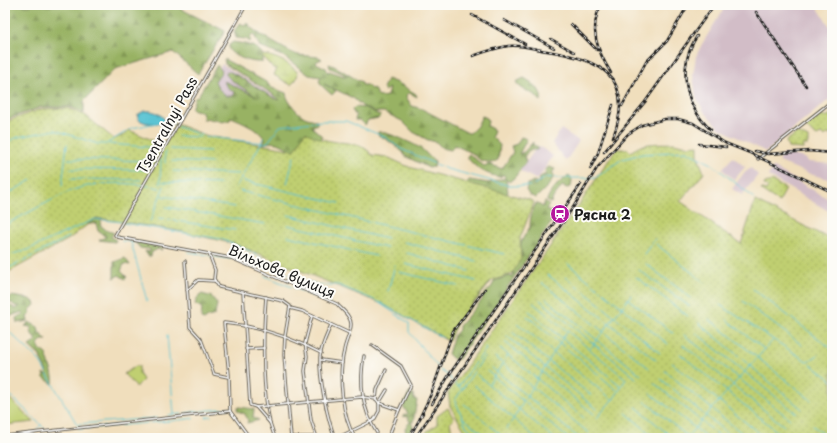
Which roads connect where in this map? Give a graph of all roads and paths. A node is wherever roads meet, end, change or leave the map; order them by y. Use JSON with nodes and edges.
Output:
{"nodes":[{"id":1,"x":246,"y":5,"type":"edge"},
{"id":2,"x":832,"y":101,"type":"edge"},
{"id":3,"x":758,"y":159,"type":"dead end"},
{"id":4,"x":115,"y":232,"type":"joint"},
{"id":5,"x":209,"y":253,"type":"junction"},
{"id":6,"x":185,"y":261,"type":"dead end"},
{"id":7,"x":216,"y":281,"type":"junction"},
{"id":8,"x":187,"y":291,"type":"junction"},
{"id":9,"x":243,"y":292,"type":"junction"},
{"id":10,"x":266,"y":297,"type":"junction"},
{"id":11,"x":290,"y":308,"type":"junction"},
{"id":12,"x":312,"y":316,"type":"junction"},
{"id":13,"x":244,"y":325,"type":"junction"},
{"id":14,"x":331,"y":325,"type":"junction"},
{"id":15,"x":263,"y":330,"type":"junction"},
{"id":16,"x":349,"y":333,"type":"junction"},
{"id":17,"x":284,"y":336,"type":"junction"},
{"id":18,"x":305,"y":345,"type":"junction"},
{"id":19,"x":372,"y":345,"type":"dead end"},
{"id":20,"x":264,"y":348,"type":"junction"},
{"id":21,"x":246,"y":349,"type":"junction"},
{"id":22,"x":321,"y":353,"type":"junction"},
{"id":23,"x":364,"y":356,"type":"dead end"},
{"id":24,"x":321,"y":360,"type":"junction"},
{"id":25,"x":342,"y":363,"type":"junction"},
{"id":26,"x":386,"y":370,"type":"dead end"},
{"id":27,"x":228,"y":377,"type":"junction"},
{"id":28,"x":387,"y":390,"type":"dead end"},
{"id":29,"x":343,"y":398,"type":"junction"},
{"id":30,"x":364,"y":398,"type":"junction"},
{"id":31,"x":376,"y":399,"type":"junction"},
{"id":32,"x":325,"y":400,"type":"junction"},
{"id":33,"x":308,"y":401,"type":"junction"},
{"id":34,"x":379,"y":402,"type":"junction"},
{"id":35,"x":288,"y":404,"type":"junction"},
{"id":36,"x":267,"y":406,"type":"junction"},
{"id":37,"x":256,"y":407,"type":"junction"},
{"id":38,"x":400,"y":410,"type":"junction"},
{"id":39,"x":230,"y":411,"type":"junction"},
{"id":40,"x":370,"y":422,"type":"junction"},
{"id":41,"x":270,"y":423,"type":"junction"},
{"id":42,"x":351,"y":431,"type":"junction"},
{"id":43,"x":377,"y":433,"type":"dead end"},
{"id":44,"x":5,"y":436,"type":"edge"},
{"id":45,"x":240,"y":438,"type":"edge"},
{"id":46,"x":250,"y":438,"type":"edge"},
{"id":47,"x":275,"y":438,"type":"edge"},
{"id":48,"x":291,"y":438,"type":"edge"},
{"id":49,"x":317,"y":438,"type":"edge"},
{"id":50,"x":336,"y":438,"type":"edge"},
{"id":51,"x":355,"y":438,"type":"edge"},
{"id":52,"x":388,"y":438,"type":"edge"}],
"edges":[{"from":1,"to":4,"type":"street","name":"Tsentralnyi Pass"},
{"from":2,"to":3,"type":"street"},
{"from":4,"to":5,"type":"street","name":"Вільхова вулиця"},
{"from":5,"to":7,"type":"street"},
{"from":5,"to":16,"type":"street","name":"Вільхова вулиця"},
{"from":6,"to":8,"type":"street"},
{"from":7,"to":8,"type":"street"},
{"from":7,"to":9,"type":"street"},
{"from":8,"to":27,"type":"street"},
{"from":9,"to":10,"type":"street"},
{"from":9,"to":13,"type":"street"},
{"from":10,"to":11,"type":"street"},
{"from":10,"to":15,"type":"street"},
{"from":11,"to":12,"type":"street"},
{"from":11,"to":17,"type":"street"},
{"from":12,"to":14,"type":"street"},
{"from":12,"to":18,"type":"street"},
{"from":13,"to":15,"type":"street"},
{"from":13,"to":21,"type":"street"},
{"from":13,"to":27,"type":"street"},
{"from":14,"to":16,"type":"street"},
{"from":14,"to":22,"type":"street"},
{"from":15,"to":17,"type":"street"},
{"from":15,"to":20,"type":"street"},
{"from":16,"to":25,"type":"street","name":"Вільхова вулиця"},
{"from":17,"to":18,"type":"street"},
{"from":17,"to":35,"type":"street"},
{"from":18,"to":22,"type":"street"},
{"from":18,"to":33,"type":"street"},
{"from":19,"to":38,"type":"street"},
{"from":20,"to":21,"type":"street"},
{"from":20,"to":36,"type":"street"},
{"from":21,"to":37,"type":"street"},
{"from":22,"to":24,"type":"street"},
{"from":23,"to":30,"type":"street"},
{"from":24,"to":25,"type":"street"},
{"from":24,"to":32,"type":"street"},
{"from":25,"to":29,"type":"street","name":"Вільхова вулиця"},
{"from":26,"to":31,"type":"street"},
{"from":27,"to":39,"type":"street"},
{"from":28,"to":34,"type":"street"},
{"from":29,"to":30,"type":"street"},
{"from":29,"to":32,"type":"street"},
{"from":29,"to":42,"type":"street","name":"Вільхова вулиця"},
{"from":30,"to":31,"type":"street"},
{"from":30,"to":40,"type":"street"},
{"from":31,"to":34,"type":"street"},
{"from":32,"to":33,"type":"street"},
{"from":32,"to":50,"type":"street"},
{"from":33,"to":35,"type":"street"},
{"from":33,"to":49,"type":"street"},
{"from":34,"to":38,"type":"street"},
{"from":34,"to":40,"type":"street"},
{"from":35,"to":36,"type":"street"},
{"from":35,"to":48,"type":"street"},
{"from":36,"to":37,"type":"street"},
{"from":36,"to":41,"type":"street"},
{"from":37,"to":41,"type":"street"},
{"from":38,"to":52,"type":"street"},
{"from":39,"to":44,"type":"street"},
{"from":39,"to":46,"type":"street"},
{"from":40,"to":42,"type":"street"},
{"from":40,"to":43,"type":"street"},
{"from":41,"to":47,"type":"street"},
{"from":42,"to":50,"type":"street"},
{"from":42,"to":51,"type":"street","name":"Вільхова вулиця"},
{"from":45,"to":46,"type":"street"},
{"from":48,"to":49,"type":"street"}]}
